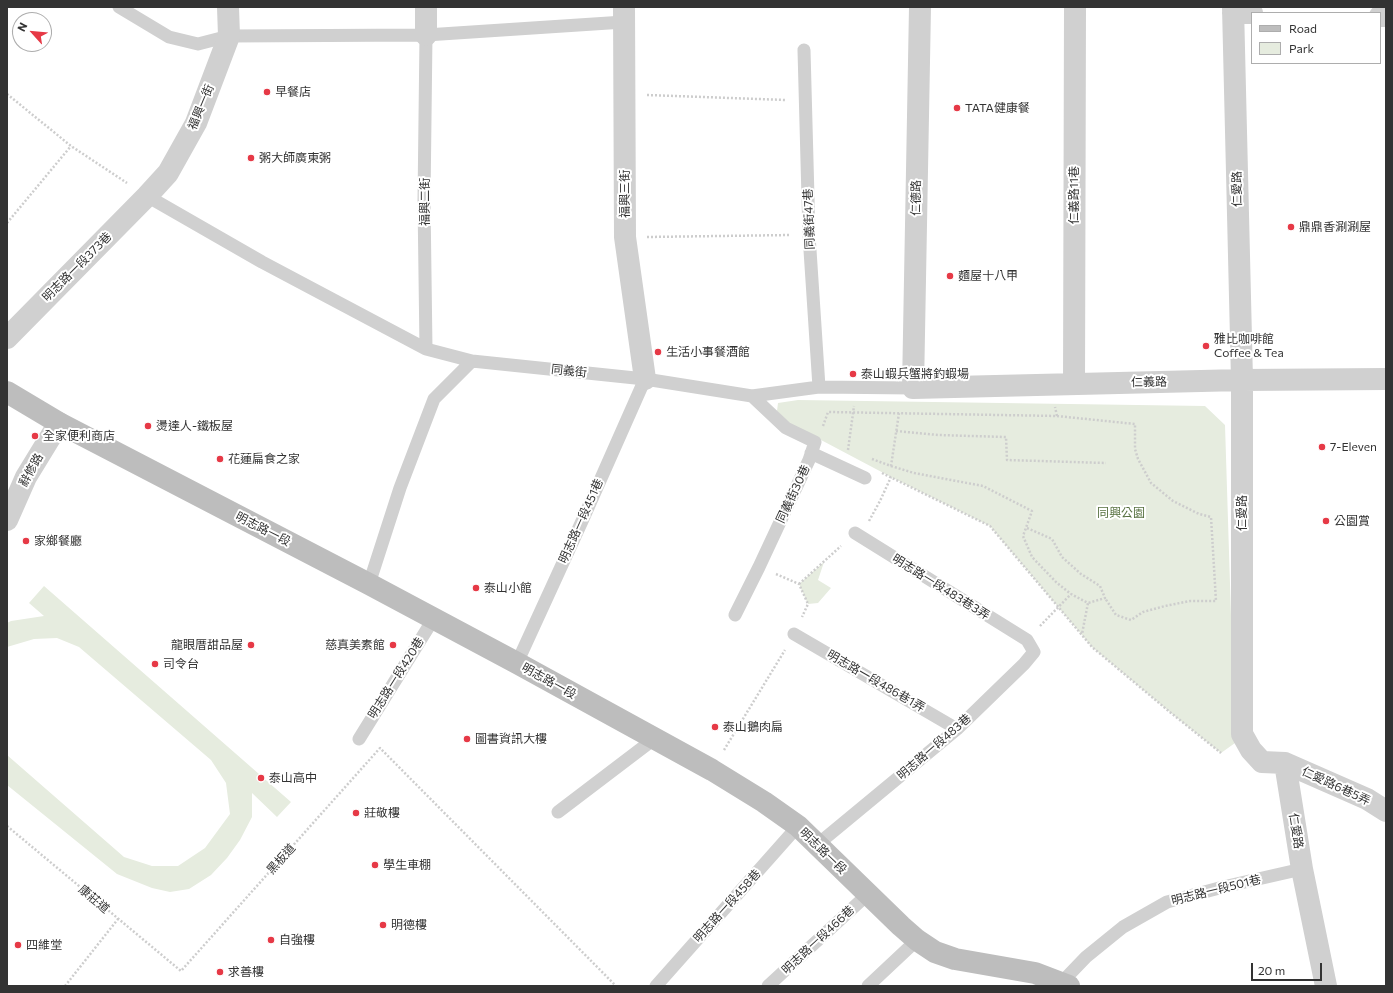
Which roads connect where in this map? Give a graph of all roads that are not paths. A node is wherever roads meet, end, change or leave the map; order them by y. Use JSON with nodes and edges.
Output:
{"nodes":[{"id":1,"x":119,"y":7,"type":"edge"},
{"id":2,"x":228,"y":7,"type":"edge"},
{"id":3,"x":426,"y":7,"type":"edge"},
{"id":4,"x":920,"y":7,"type":"edge"},
{"id":5,"x":1075,"y":7,"type":"edge"},
{"id":6,"x":1239,"y":11,"type":"edge"},
{"id":7,"x":624,"y":15,"type":"edge"},
{"id":8,"x":426,"y":35,"type":"junction"},
{"id":9,"x":229,"y":36,"type":"junction"},
{"id":10,"x":804,"y":50,"type":"dead end"},
{"id":11,"x":147,"y":196,"type":"junction"},
{"id":12,"x":7,"y":338,"type":"edge"},
{"id":13,"x":426,"y":350,"type":"junction"},
{"id":14,"x":472,"y":361,"type":"junction"},
{"id":15,"x":1386,"y":378,"type":"edge"},
{"id":16,"x":645,"y":379,"type":"junction"},
{"id":17,"x":1242,"y":380,"type":"junction"},
{"id":18,"x":1074,"y":384,"type":"junction"},
{"id":19,"x":819,"y":387,"type":"junction"},
{"id":20,"x":913,"y":388,"type":"junction"},
{"id":21,"x":7,"y":392,"type":"edge"},
{"id":22,"x":752,"y":396,"type":"junction"},
{"id":23,"x":59,"y":423,"type":"junction"},
{"id":24,"x":811,"y":453,"type":"junction"},
{"id":25,"x":866,"y":478,"type":"dead end"},
{"id":26,"x":8,"y":513,"type":"edge"},
{"id":27,"x":855,"y":533,"type":"dead end"},
{"id":28,"x":369,"y":584,"type":"junction"},
{"id":29,"x":735,"y":615,"type":"dead end"},
{"id":30,"x":434,"y":618,"type":"junction"},
{"id":31,"x":794,"y":634,"type":"road end"},
{"id":32,"x":1027,"y":640,"type":"joint"},
{"id":33,"x":516,"y":663,"type":"junction"},
{"id":34,"x":958,"y":729,"type":"junction"},
{"id":35,"x":359,"y":739,"type":"dead end"},
{"id":36,"x":654,"y":739,"type":"junction"},
{"id":37,"x":1285,"y":763,"type":"junction"},
{"id":38,"x":1386,"y":811,"type":"edge"},
{"id":39,"x":558,"y":812,"type":"dead end"},
{"id":40,"x":798,"y":826,"type":"junction"},
{"id":41,"x":818,"y":844,"type":"junction"},
{"id":42,"x":1302,"y":869,"type":"junction"},
{"id":43,"x":868,"y":894,"type":"junction"},
{"id":44,"x":917,"y":940,"type":"junction"},
{"id":45,"x":1065,"y":984,"type":"edge"},
{"id":46,"x":656,"y":986,"type":"edge"},
{"id":47,"x":768,"y":986,"type":"edge"},
{"id":48,"x":868,"y":986,"type":"edge"},
{"id":49,"x":1326,"y":986,"type":"edge"}],
"edges":[{"from":1,"to":9,"type":"lane"},
{"from":2,"to":9,"type":"street","name":"福興一街"},
{"from":3,"to":8,"type":"street","name":"福興二街"},
{"from":4,"to":20,"type":"street","name":"仁德路"},
{"from":5,"to":18,"type":"street","name":"仁義路11巷"},
{"from":6,"to":17,"type":"street","name":"仁愛路"},
{"from":7,"to":8,"type":"lane"},
{"from":7,"to":16,"type":"street","name":"福興三街"},
{"from":8,"to":9,"type":"lane"},
{"from":8,"to":13,"type":"lane","name":"福興二街"},
{"from":9,"to":11,"type":"street","name":"福興一街"},
{"from":10,"to":19,"type":"lane","name":"同義街47巷"},
{"from":11,"to":12,"type":"street","name":"明志路一段373巷"},
{"from":11,"to":13,"type":"lane"},
{"from":13,"to":14,"type":"lane"},
{"from":14,"to":16,"type":"lane","name":"同義街"},
{"from":14,"to":28,"type":"lane"},
{"from":15,"to":17,"type":"street","name":"仁義路"},
{"from":16,"to":22,"type":"lane","name":"同義街"},
{"from":16,"to":33,"type":"lane","name":"明志路一段451巷"},
{"from":17,"to":18,"type":"street","name":"仁義路"},
{"from":17,"to":37,"type":"street","name":"仁愛路"},
{"from":18,"to":20,"type":"street","name":"仁義路"},
{"from":19,"to":20,"type":"lane","name":"同義街"},
{"from":19,"to":22,"type":"lane","name":"同義街"},
{"from":21,"to":23,"type":"main road","name":"明志路一段"},
{"from":22,"to":24,"type":"lane","name":"同義街30巷"},
{"from":23,"to":26,"type":"street","name":"辭修路"},
{"from":23,"to":28,"type":"main road","name":"明志路一段"},
{"from":24,"to":25,"type":"lane"},
{"from":24,"to":29,"type":"lane","name":"同義街30巷"},
{"from":27,"to":32,"type":"lane","name":"明志路一段483巷3弄"},
{"from":28,"to":30,"type":"main road","name":"明志路一段"},
{"from":30,"to":33,"type":"main road","name":"明志路一段"},
{"from":30,"to":35,"type":"lane","name":"明志路一段420巷"},
{"from":31,"to":34,"type":"lane","name":"明志路一段486巷1弄"},
{"from":32,"to":34,"type":"lane","name":"明志路一段483巷"},
{"from":33,"to":36,"type":"main road","name":"明志路一段"},
{"from":34,"to":41,"type":"lane","name":"明志路一段483巷"},
{"from":36,"to":39,"type":"lane"},
{"from":36,"to":40,"type":"main road","name":"明志路一段"},
{"from":37,"to":38,"type":"street","name":"仁愛路6巷5弄"},
{"from":37,"to":42,"type":"street","name":"仁愛路"},
{"from":40,"to":41,"type":"main road","name":"明志路一段"},
{"from":40,"to":46,"type":"lane","name":"明志路一段458巷"},
{"from":41,"to":43,"type":"main road","name":"明志路一段"},
{"from":42,"to":45,"type":"lane","name":"明志路一段501巷"},
{"from":42,"to":49,"type":"street","name":"仁愛路"},
{"from":43,"to":44,"type":"main road","name":"明志路一段"},
{"from":43,"to":47,"type":"lane","name":"明志路一段466巷"},
{"from":44,"to":45,"type":"main road","name":"明志路一段"},
{"from":44,"to":48,"type":"lane"}]}
